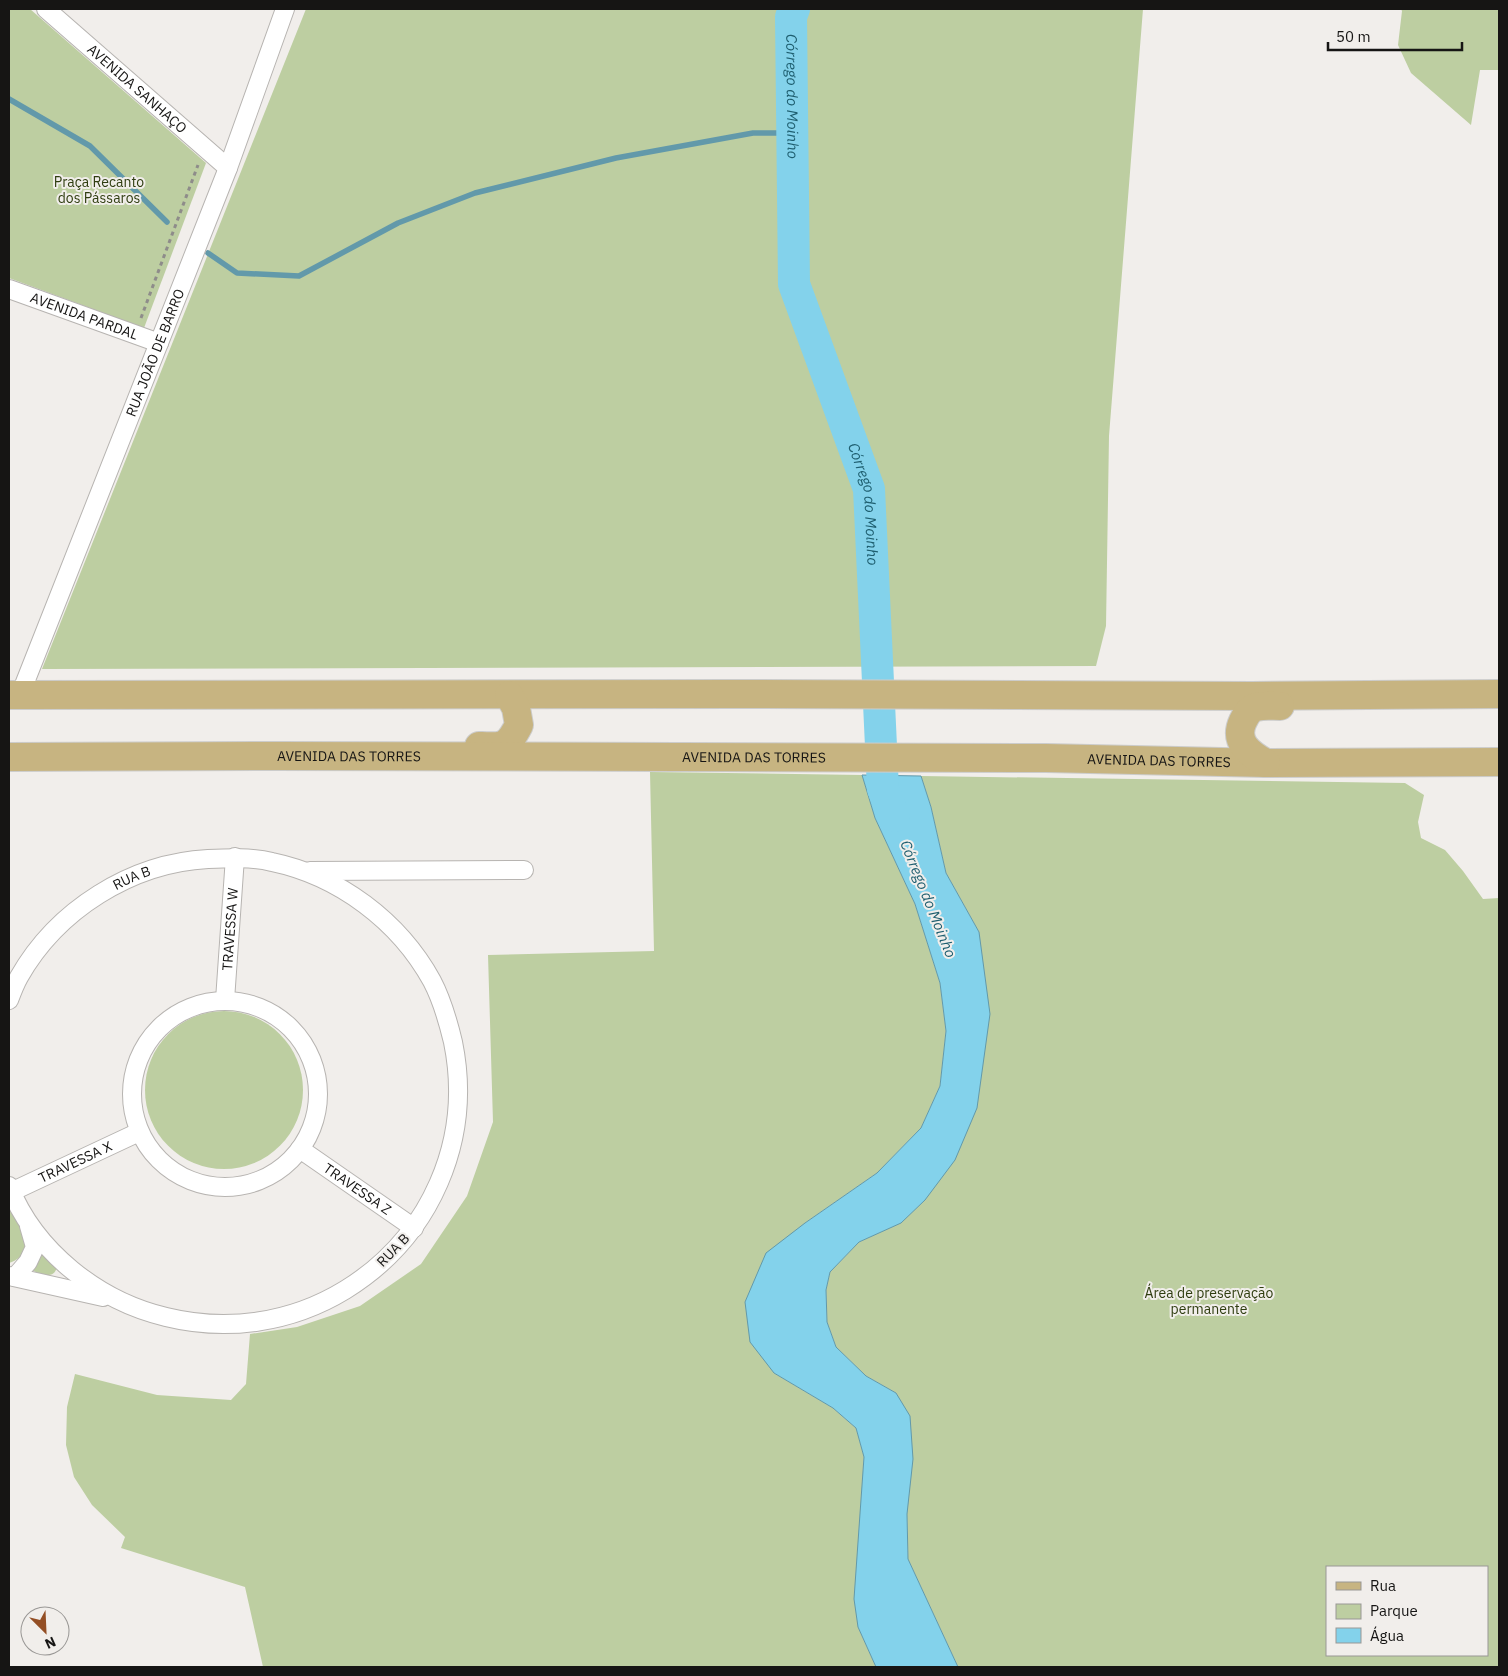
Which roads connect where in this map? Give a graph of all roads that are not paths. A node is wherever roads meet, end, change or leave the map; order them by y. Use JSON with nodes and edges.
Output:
{"nodes":[{"id":1,"x":46,"y":9,"type":"edge"},
{"id":2,"x":285,"y":9,"type":"edge"},
{"id":3,"x":228,"y":168,"type":"junction"},
{"id":4,"x":9,"y":289,"type":"edge"},
{"id":5,"x":159,"y":343,"type":"junction"},
{"id":6,"x":1499,"y":694,"type":"edge"},
{"id":7,"x":14,"y":695,"type":"edge"},
{"id":8,"x":509,"y":695,"type":"junction"},
{"id":9,"x":1447,"y":695,"type":"junction"},
{"id":10,"x":9,"y":756,"type":"edge"},
{"id":11,"x":274,"y":756,"type":"junction"},
{"id":12,"x":1499,"y":762,"type":"edge"},
{"id":13,"x":1266,"y":763,"type":"junction"},
{"id":14,"x":235,"y":857,"type":"junction"},
{"id":15,"x":524,"y":870,"type":"dead end"},
{"id":16,"x":305,"y":871,"type":"junction"},
{"id":17,"x":9,"y":1000,"type":"edge"},
{"id":18,"x":225,"y":1000,"type":"junction"},
{"id":19,"x":139,"y":1132,"type":"junction"},
{"id":20,"x":300,"y":1149,"type":"junction"},
{"id":21,"x":10,"y":1189,"type":"edge"},
{"id":22,"x":28,"y":1221,"type":"junction"},
{"id":23,"x":414,"y":1228,"type":"junction"},
{"id":24,"x":12,"y":1277,"type":"edge"},
{"id":25,"x":116,"y":1299,"type":"junction"}],
"edges":[{"from":1,"to":3,"type":"street","name":"AVENIDA SANHAÇO"},
{"from":2,"to":3,"type":"street","name":"RUA JOÃO DE BARRO"},
{"from":3,"to":5,"type":"street","name":"RUA JOÃO DE BARRO"},
{"from":4,"to":5,"type":"street","name":"AVENIDA PARDAL"},
{"from":5,"to":7,"type":"street","name":"RUA JOÃO DE BARRO"},
{"from":6,"to":9,"type":"main road"},
{"from":7,"to":8,"type":"main road"},
{"from":8,"to":9,"type":"main road"},
{"from":8,"to":11,"type":"main road"},
{"from":9,"to":13,"type":"main road"},
{"from":10,"to":11,"type":"main road","name":"AVENIDA DAS TORRES"},
{"from":11,"to":13,"type":"main road","name":"AVENIDA DAS TORRES"},
{"from":12,"to":13,"type":"main road","name":"AVENIDA DAS TORRES"},
{"from":14,"to":16,"type":"street","name":"RUA B"},
{"from":14,"to":17,"type":"street","name":"RUA B"},
{"from":14,"to":18,"type":"street","name":"TRAVESSA W"},
{"from":15,"to":16,"type":"street","name":"RUA B"},
{"from":16,"to":23,"type":"street","name":"RUA B"},
{"from":18,"to":19,"type":"street"},
{"from":18,"to":20,"type":"street"},
{"from":19,"to":20,"type":"street"},
{"from":19,"to":21,"type":"street","name":"TRAVESSA X"},
{"from":20,"to":23,"type":"street","name":"TRAVESSA Z"},
{"from":21,"to":22,"type":"street","name":"RUA B"},
{"from":22,"to":24,"type":"street"},
{"from":22,"to":25,"type":"street","name":"RUA B"},
{"from":23,"to":25,"type":"street","name":"RUA B"},
{"from":24,"to":25,"type":"street"}]}
